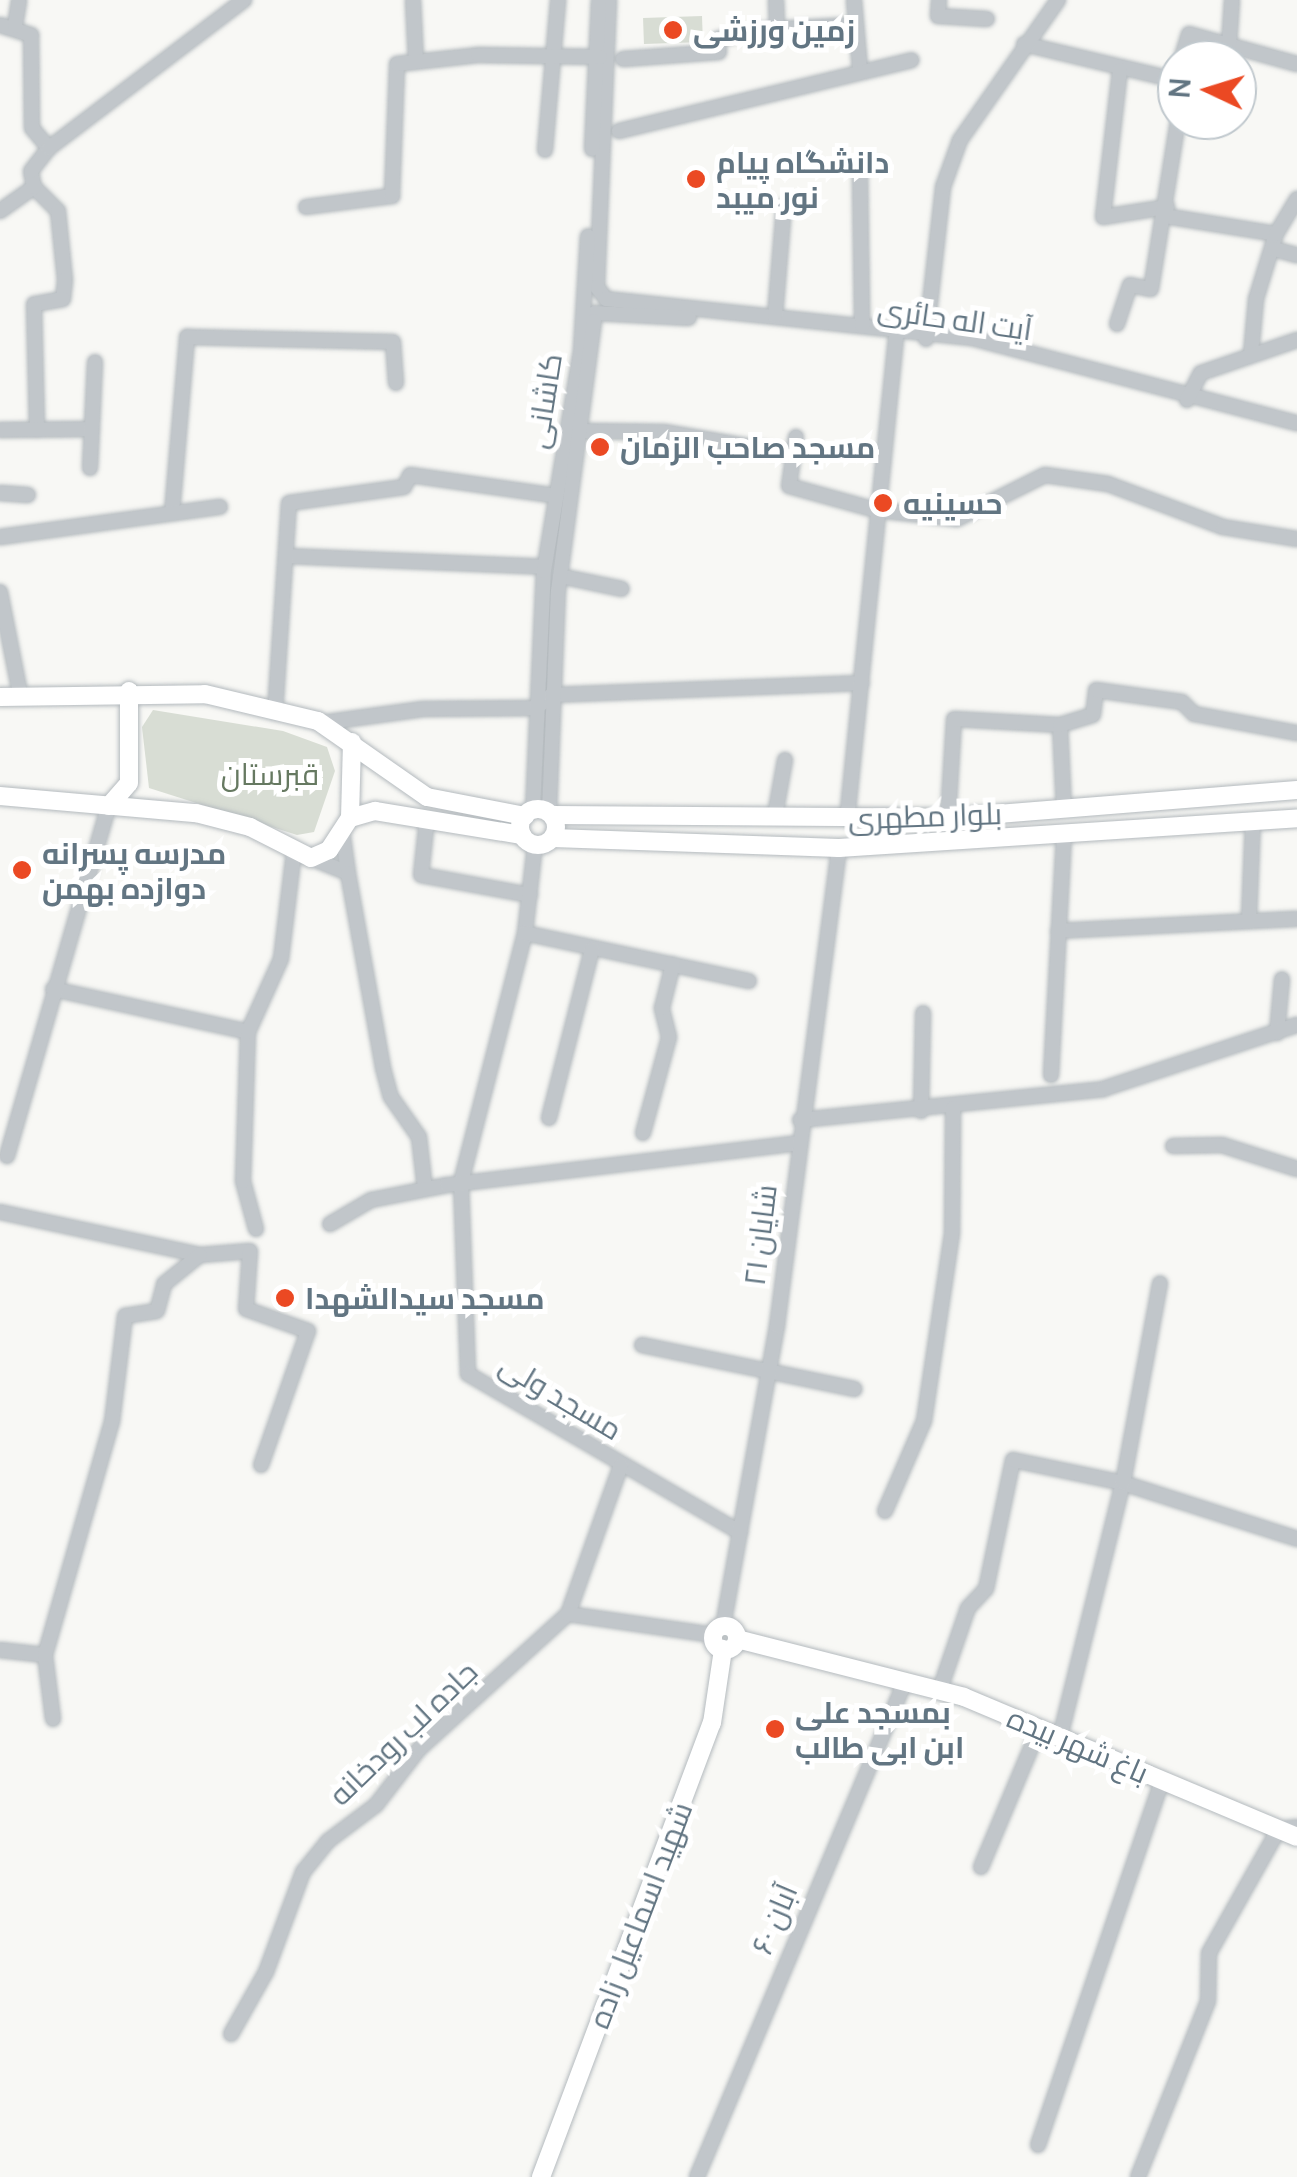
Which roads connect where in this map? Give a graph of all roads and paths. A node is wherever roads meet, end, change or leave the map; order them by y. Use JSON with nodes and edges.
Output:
{"nodes":[{"id":1,"x":19,"y":0,"type":"edge"},
{"id":2,"x":244,"y":0,"type":"edge"},
{"id":3,"x":412,"y":0,"type":"edge"},
{"id":4,"x":558,"y":0,"type":"edge"},
{"id":5,"x":599,"y":0,"type":"edge"},
{"id":6,"x":609,"y":0,"type":"edge"},
{"id":7,"x":776,"y":0,"type":"edge"},
{"id":8,"x":854,"y":0,"type":"edge"},
{"id":9,"x":939,"y":0,"type":"edge"},
{"id":10,"x":1058,"y":0,"type":"edge"},
{"id":11,"x":1232,"y":0,"type":"edge"},
{"id":12,"x":987,"y":19,"type":"dead end"},
{"id":13,"x":855,"y":25,"type":"junction"},
{"id":14,"x":7,"y":26,"type":"edge"},
{"id":15,"x":778,"y":29,"type":"junction"},
{"id":16,"x":1229,"y":40,"type":"edge"},
{"id":17,"x":1024,"y":44,"type":"junction"},
{"id":18,"x":552,"y":55,"type":"junction"},
{"id":19,"x":601,"y":57,"type":"junction"},
{"id":20,"x":1257,"y":57,"type":"edge"},
{"id":21,"x":623,"y":59,"type":"dead end"},
{"id":22,"x":912,"y":60,"type":"dead end"},
{"id":23,"x":416,"y":62,"type":"junction"},
{"id":24,"x":1297,"y":64,"type":"edge"},
{"id":25,"x":863,"y":68,"type":"junction"},
{"id":26,"x":1120,"y":70,"type":"junction"},
{"id":27,"x":1157,"y":75,"type":"edge"},
{"id":28,"x":619,"y":131,"type":"dead end"},
{"id":29,"x":1175,"y":140,"type":"edge"},
{"id":30,"x":50,"y":148,"type":"junction"},
{"id":31,"x":545,"y":150,"type":"dead end"},
{"id":32,"x":860,"y":175,"type":"dead end"},
{"id":33,"x":34,"y":188,"type":"junction"},
{"id":34,"x":1297,"y":199,"type":"edge"},
{"id":35,"x":784,"y":206,"type":"dead end"},
{"id":36,"x":306,"y":207,"type":"dead end"},
{"id":37,"x":0,"y":211,"type":"edge"},
{"id":38,"x":1166,"y":212,"type":"junction"},
{"id":39,"x":1275,"y":241,"type":"junction"},
{"id":40,"x":1297,"y":255,"type":"edge"},
{"id":41,"x":587,"y":264,"type":"junction"},
{"id":42,"x":597,"y":287,"type":"junction"},
{"id":43,"x":596,"y":313,"type":"junction"},
{"id":44,"x":776,"y":316,"type":"junction"},
{"id":45,"x":1117,"y":324,"type":"dead end"},
{"id":46,"x":862,"y":326,"type":"junction"},
{"id":47,"x":897,"y":333,"type":"junction"},
{"id":48,"x":926,"y":336,"type":"junction"},
{"id":49,"x":1297,"y":340,"type":"edge"},
{"id":50,"x":580,"y":349,"type":"junction"},
{"id":51,"x":1251,"y":354,"type":"junction"},
{"id":52,"x":95,"y":362,"type":"dead end"},
{"id":53,"x":396,"y":383,"type":"dead end"},
{"id":54,"x":1187,"y":397,"type":"junction"},
{"id":55,"x":1297,"y":423,"type":"edge"},
{"id":56,"x":92,"y":429,"type":"junction"},
{"id":57,"x":0,"y":430,"type":"edge"},
{"id":58,"x":38,"y":430,"type":"junction"},
{"id":59,"x":580,"y":431,"type":"junction"},
{"id":60,"x":1297,"y":432,"type":"edge"},
{"id":61,"x":796,"y":436,"type":"dead end"},
{"id":62,"x":793,"y":454,"type":"junction"},
{"id":63,"x":90,"y":468,"type":"dead end"},
{"id":64,"x":0,"y":492,"type":"edge"},
{"id":65,"x":28,"y":495,"type":"dead end"},
{"id":66,"x":557,"y":496,"type":"junction"},
{"id":67,"x":220,"y":507,"type":"dead end"},
{"id":68,"x":876,"y":510,"type":"junction"},
{"id":69,"x":172,"y":513,"type":"junction"},
{"id":70,"x":0,"y":536,"type":"edge"},
{"id":71,"x":1297,"y":539,"type":"edge"},
{"id":72,"x":286,"y":556,"type":"junction"},
{"id":73,"x":544,"y":567,"type":"junction"},
{"id":74,"x":560,"y":576,"type":"junction"},
{"id":75,"x":622,"y":589,"type":"dead end"},
{"id":76,"x":2,"y":592,"type":"edge"},
{"id":77,"x":862,"y":683,"type":"junction"},
{"id":78,"x":130,"y":691,"type":"junction"},
{"id":79,"x":552,"y":694,"type":"junction"},
{"id":80,"x":0,"y":697,"type":"edge"},
{"id":81,"x":21,"y":698,"type":"junction"},
{"id":82,"x":536,"y":708,"type":"junction"},
{"id":83,"x":275,"y":713,"type":"junction"},
{"id":84,"x":322,"y":723,"type":"junction"},
{"id":85,"x":1060,"y":724,"type":"junction"},
{"id":86,"x":1297,"y":734,"type":"edge"},
{"id":87,"x":352,"y":742,"type":"junction"},
{"id":88,"x":785,"y":760,"type":"dead end"},
{"id":89,"x":1297,"y":790,"type":"edge"},
{"id":90,"x":0,"y":796,"type":"edge"},
{"id":91,"x":1176,"y":800,"type":"junction"},
{"id":92,"x":109,"y":806,"type":"junction"},
{"id":93,"x":1064,"y":810,"type":"junction"},
{"id":94,"x":775,"y":816,"type":"junction"},
{"id":95,"x":948,"y":818,"type":"junction"},
{"id":96,"x":1297,"y":818,"type":"edge"},
{"id":97,"x":428,"y":819,"type":"junction"},
{"id":98,"x":847,"y":820,"type":"junction"},
{"id":99,"x":1253,"y":820,"type":"junction"},
{"id":100,"x":346,"y":824,"type":"junction"},
{"id":101,"x":538,"y":824,"type":"junction"},
{"id":102,"x":1178,"y":826,"type":"junction"},
{"id":103,"x":1064,"y":838,"type":"junction"},
{"id":104,"x":839,"y":848,"type":"junction"},
{"id":105,"x":303,"y":855,"type":"junction"},
{"id":106,"x":348,"y":873,"type":"junction"},
{"id":107,"x":530,"y":895,"type":"junction"},
{"id":108,"x":1250,"y":919,"type":"junction"},
{"id":109,"x":1297,"y":920,"type":"edge"},
{"id":110,"x":1058,"y":931,"type":"junction"},
{"id":111,"x":525,"y":933,"type":"junction"},
{"id":112,"x":592,"y":949,"type":"junction"},
{"id":113,"x":673,"y":964,"type":"junction"},
{"id":114,"x":1282,"y":979,"type":"dead end"},
{"id":115,"x":749,"y":981,"type":"dead end"},
{"id":116,"x":54,"y":989,"type":"junction"},
{"id":117,"x":923,"y":1012,"type":"dead end"},
{"id":118,"x":1297,"y":1026,"type":"edge"},
{"id":119,"x":248,"y":1032,"type":"junction"},
{"id":120,"x":1277,"y":1033,"type":"junction"},
{"id":121,"x":1052,"y":1075,"type":"dead end"},
{"id":122,"x":953,"y":1108,"type":"junction"},
{"id":123,"x":921,"y":1110,"type":"junction"},
{"id":124,"x":548,"y":1118,"type":"dead end"},
{"id":125,"x":800,"y":1120,"type":"junction"},
{"id":126,"x":643,"y":1133,"type":"dead end"},
{"id":127,"x":798,"y":1143,"type":"junction"},
{"id":128,"x":1173,"y":1146,"type":"dead end"},
{"id":129,"x":8,"y":1156,"type":"dead end"},
{"id":130,"x":1297,"y":1168,"type":"edge"},
{"id":131,"x":461,"y":1183,"type":"junction"},
{"id":132,"x":426,"y":1189,"type":"junction"},
{"id":133,"x":0,"y":1212,"type":"edge"},
{"id":134,"x":330,"y":1224,"type":"dead end"},
{"id":135,"x":256,"y":1229,"type":"dead end"},
{"id":136,"x":200,"y":1255,"type":"junction"},
{"id":137,"x":1160,"y":1283,"type":"dead end"},
{"id":138,"x":642,"y":1345,"type":"dead end"},
{"id":139,"x":768,"y":1372,"type":"junction"},
{"id":140,"x":856,"y":1389,"type":"dead end"},
{"id":141,"x":261,"y":1465,"type":"dead end"},
{"id":142,"x":622,"y":1465,"type":"junction"},
{"id":143,"x":1123,"y":1482,"type":"junction"},
{"id":144,"x":885,"y":1511,"type":"dead end"},
{"id":145,"x":740,"y":1532,"type":"junction"},
{"id":146,"x":1297,"y":1539,"type":"edge"},
{"id":147,"x":568,"y":1614,"type":"junction"},
{"id":148,"x":724,"y":1637,"type":"junction"},
{"id":149,"x":0,"y":1650,"type":"edge"},
{"id":150,"x":45,"y":1654,"type":"junction"},
{"id":151,"x":904,"y":1684,"type":"junction"},
{"id":152,"x":939,"y":1692,"type":"junction"},
{"id":153,"x":53,"y":1719,"type":"dead end"},
{"id":154,"x":1039,"y":1728,"type":"junction"},
{"id":155,"x":1060,"y":1737,"type":"junction"},
{"id":156,"x":1162,"y":1780,"type":"junction"},
{"id":157,"x":1288,"y":1828,"type":"edge"},
{"id":158,"x":1297,"y":1836,"type":"edge"},
{"id":159,"x":981,"y":1868,"type":"dead end"},
{"id":160,"x":231,"y":2034,"type":"dead end"},
{"id":161,"x":1038,"y":2145,"type":"dead end"},
{"id":162,"x":541,"y":2177,"type":"edge"},
{"id":163,"x":697,"y":2177,"type":"edge"},
{"id":164,"x":1138,"y":2177,"type":"edge"}],
"edges":[{"from":1,"to":14,"type":"street"},
{"from":2,"to":30,"type":"street"},
{"from":3,"to":23,"type":"street"},
{"from":4,"to":18,"type":"street"},
{"from":5,"to":19,"type":"street","name":"کاشانی"},
{"from":6,"to":19,"type":"street","name":"کاشانی"},
{"from":7,"to":15,"type":"street"},
{"from":8,"to":13,"type":"street"},
{"from":9,"to":12,"type":"street"},
{"from":10,"to":17,"type":"street"},
{"from":11,"to":16,"type":"street"},
{"from":13,"to":15,"type":"street"},
{"from":13,"to":25,"type":"street"},
{"from":14,"to":30,"type":"street"},
{"from":15,"to":21,"type":"street"},
{"from":17,"to":26,"type":"street"},
{"from":17,"to":48,"type":"street"},
{"from":18,"to":19,"type":"street"},
{"from":18,"to":23,"type":"street"},
{"from":18,"to":31,"type":"street"},
{"from":19,"to":41,"type":"street","name":"کاشانی"},
{"from":19,"to":42,"type":"street","name":"کاشانی"},
{"from":20,"to":24,"type":"street"},
{"from":22,"to":25,"type":"street"},
{"from":23,"to":36,"type":"street"},
{"from":25,"to":28,"type":"street"},
{"from":26,"to":27,"type":"street"},
{"from":26,"to":38,"type":"street"},
{"from":29,"to":38,"type":"street"},
{"from":30,"to":33,"type":"street"},
{"from":32,"to":46,"type":"street"},
{"from":33,"to":37,"type":"street"},
{"from":33,"to":58,"type":"street"},
{"from":34,"to":39,"type":"street"},
{"from":35,"to":44,"type":"street"},
{"from":38,"to":39,"type":"street"},
{"from":38,"to":45,"type":"street"},
{"from":39,"to":40,"type":"street"},
{"from":39,"to":51,"type":"street"},
{"from":41,"to":42,"type":"street"},
{"from":41,"to":50,"type":"street","name":"کاشانی"},
{"from":42,"to":43,"type":"street","name":"کاشانی"},
{"from":42,"to":44,"type":"street","name":"آیت اله حائری"},
{"from":43,"to":47,"type":"street","name":"آیت اله حائری"},
{"from":43,"to":50,"type":"street"},
{"from":43,"to":59,"type":"street","name":"کاشانی"},
{"from":44,"to":46,"type":"street","name":"آیت اله حائری"},
{"from":46,"to":47,"type":"street","name":"آیت اله حائری"},
{"from":47,"to":48,"type":"street","name":"آیت اله حائری"},
{"from":47,"to":68,"type":"street"},
{"from":48,"to":54,"type":"street","name":"آیت اله حائری"},
{"from":49,"to":51,"type":"street"},
{"from":50,"to":66,"type":"street","name":"کاشانی"},
{"from":51,"to":54,"type":"street"},
{"from":52,"to":56,"type":"street"},
{"from":53,"to":69,"type":"street"},
{"from":54,"to":55,"type":"street","name":"آیت اله حائری"},
{"from":54,"to":60,"type":"street","name":"آیت اله حائری"},
{"from":56,"to":58,"type":"street"},
{"from":56,"to":63,"type":"street"},
{"from":57,"to":58,"type":"street"},
{"from":59,"to":62,"type":"street"},
{"from":59,"to":74,"type":"street","name":"کاشانی"},
{"from":61,"to":62,"type":"street"},
{"from":62,"to":68,"type":"street"},
{"from":64,"to":65,"type":"street"},
{"from":66,"to":72,"type":"street"},
{"from":66,"to":73,"type":"street","name":"کاشانی"},
{"from":67,"to":69,"type":"street"},
{"from":68,"to":71,"type":"street"},
{"from":68,"to":77,"type":"street"},
{"from":69,"to":70,"type":"street"},
{"from":72,"to":73,"type":"street"},
{"from":72,"to":83,"type":"street"},
{"from":73,"to":82,"type":"street","name":"کاشانی"},
{"from":74,"to":75,"type":"street"},
{"from":74,"to":79,"type":"street","name":"کاشانی"},
{"from":76,"to":81,"type":"street"},
{"from":77,"to":79,"type":"street"},
{"from":77,"to":98,"type":"street"},
{"from":78,"to":81,"type":"main road","name":"بلوار مطهری"},
{"from":78,"to":83,"type":"main road","name":"بلوار مطهری"},
{"from":78,"to":92,"type":"main road"},
{"from":79,"to":82,"type":"street"},
{"from":79,"to":101,"type":"street","name":"کاشانی"},
{"from":80,"to":81,"type":"main road","name":"بلوار مطهری"},
{"from":82,"to":84,"type":"street"},
{"from":82,"to":101,"type":"street","name":"کاشانی"},
{"from":83,"to":84,"type":"main road","name":"بلوار مطهری"},
{"from":84,"to":87,"type":"main road","name":"بلوار مطهری"},
{"from":85,"to":86,"type":"street"},
{"from":85,"to":93,"type":"street"},
{"from":85,"to":95,"type":"street"},
{"from":87,"to":100,"type":"main road"},
{"from":87,"to":101,"type":"main road","name":"بلوار مطهری"},
{"from":88,"to":94,"type":"street"},
{"from":89,"to":91,"type":"main road","name":"بلوار مطهری"},
{"from":90,"to":92,"type":"main road"},
{"from":91,"to":93,"type":"main road","name":"بلوار مطهری"},
{"from":91,"to":102,"type":"main road"},
{"from":92,"to":105,"type":"main road"},
{"from":92,"to":116,"type":"street"},
{"from":93,"to":95,"type":"main road","name":"بلوار مطهری"},
{"from":94,"to":98,"type":"main road","name":"بلوار مطهری"},
{"from":94,"to":101,"type":"main road","name":"بلوار مطهری"},
{"from":95,"to":98,"type":"main road","name":"بلوار مطهری"},
{"from":96,"to":99,"type":"main road","name":"بلوار مطهری"},
{"from":97,"to":100,"type":"main road","name":"بلوار مطهری"},
{"from":97,"to":101,"type":"main road","name":"بلوار مطهری"},
{"from":97,"to":107,"type":"street"},
{"from":99,"to":102,"type":"main road","name":"بلوار مطهری"},
{"from":99,"to":108,"type":"street"},
{"from":100,"to":105,"type":"main road"},
{"from":100,"to":106,"type":"street"},
{"from":101,"to":104,"type":"main road","name":"بلوار مطهری"},
{"from":101,"to":107,"type":"street"},
{"from":102,"to":103,"type":"main road","name":"بلوار مطهری"},
{"from":103,"to":104,"type":"main road","name":"بلوار مطهری"},
{"from":103,"to":110,"type":"street"},
{"from":104,"to":125,"type":"street","name":"شایان ۲۱"},
{"from":105,"to":106,"type":"street"},
{"from":105,"to":119,"type":"street"},
{"from":106,"to":132,"type":"street"},
{"from":107,"to":111,"type":"street"},
{"from":108,"to":109,"type":"street"},
{"from":108,"to":110,"type":"street"},
{"from":110,"to":121,"type":"street"},
{"from":111,"to":112,"type":"street"},
{"from":111,"to":131,"type":"street"},
{"from":112,"to":113,"type":"street"},
{"from":112,"to":124,"type":"street"},
{"from":113,"to":115,"type":"street"},
{"from":113,"to":126,"type":"street"},
{"from":114,"to":120,"type":"street"},
{"from":116,"to":119,"type":"street"},
{"from":116,"to":129,"type":"street"},
{"from":117,"to":123,"type":"street"},
{"from":118,"to":120,"type":"street"},
{"from":119,"to":135,"type":"street"},
{"from":120,"to":122,"type":"street"},
{"from":122,"to":123,"type":"street"},
{"from":122,"to":144,"type":"street"},
{"from":123,"to":125,"type":"street"},
{"from":125,"to":127,"type":"street","name":"شایان ۲۱"},
{"from":127,"to":131,"type":"street"},
{"from":127,"to":139,"type":"street","name":"شایان ۲۱"},
{"from":128,"to":130,"type":"street"},
{"from":131,"to":132,"type":"street"},
{"from":131,"to":142,"type":"street","name":"مسجد ولی"},
{"from":132,"to":134,"type":"street"},
{"from":133,"to":136,"type":"street"},
{"from":136,"to":141,"type":"street"},
{"from":136,"to":150,"type":"street"},
{"from":137,"to":143,"type":"street"},
{"from":138,"to":139,"type":"street"},
{"from":139,"to":140,"type":"street"},
{"from":139,"to":145,"type":"street","name":"شایان ۲۱"},
{"from":142,"to":145,"type":"street","name":"مسجد ولی"},
{"from":142,"to":147,"type":"street"},
{"from":143,"to":146,"type":"street"},
{"from":143,"to":152,"type":"street"},
{"from":143,"to":155,"type":"street"},
{"from":145,"to":148,"type":"street","name":"شایان ۲۱"},
{"from":147,"to":148,"type":"street"},
{"from":147,"to":160,"type":"street","name":"جاده لب رودخانه"},
{"from":148,"to":151,"type":"main road","name":"باغ شهر بیده"},
{"from":148,"to":162,"type":"main road","name":"شهید اسماعیل زاده"},
{"from":149,"to":150,"type":"street"},
{"from":150,"to":153,"type":"street"},
{"from":151,"to":152,"type":"main road","name":"باغ شهر بیده"},
{"from":151,"to":163,"type":"street","name":"آبان ۶۰"},
{"from":152,"to":154,"type":"main road","name":"باغ شهر بیده"},
{"from":154,"to":155,"type":"main road","name":"باغ شهر بیده"},
{"from":154,"to":159,"type":"street"},
{"from":155,"to":156,"type":"main road","name":"باغ شهر بیده"},
{"from":156,"to":157,"type":"main road","name":"باغ شهر بیده"},
{"from":156,"to":161,"type":"street"},
{"from":157,"to":158,"type":"main road","name":"باغ شهر بیده"},
{"from":157,"to":164,"type":"street"}]}
